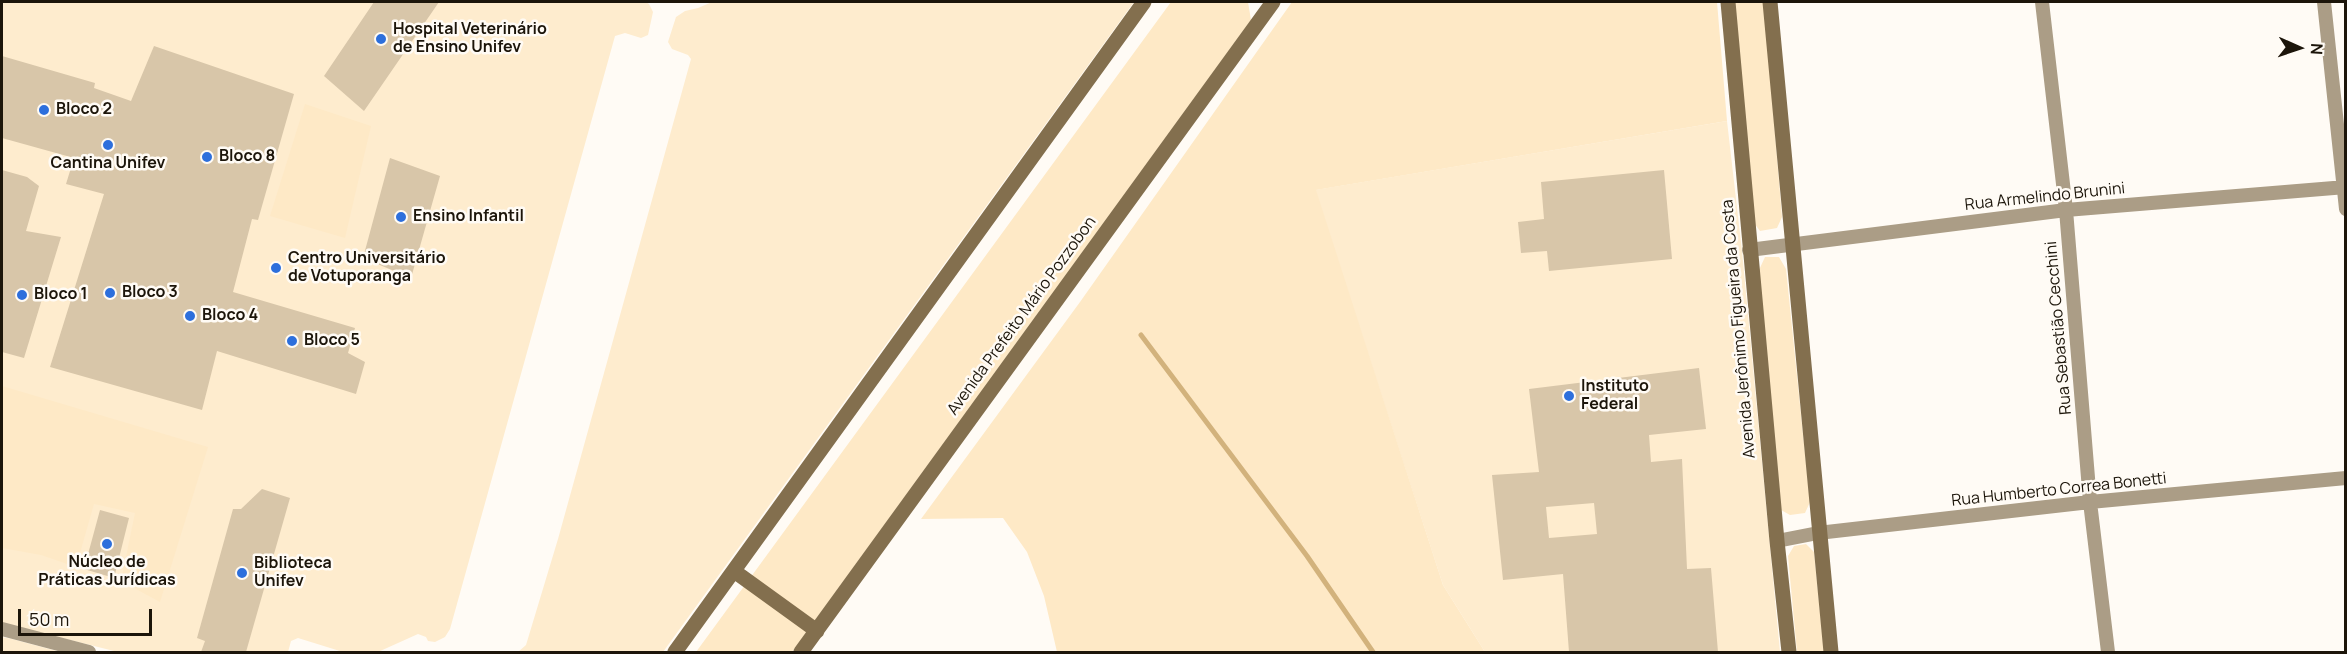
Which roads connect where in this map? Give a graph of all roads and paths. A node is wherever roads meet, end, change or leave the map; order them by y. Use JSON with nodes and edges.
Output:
{"nodes":[{"id":1,"x":1144,"y":2,"type":"edge"},
{"id":2,"x":1728,"y":2,"type":"edge"},
{"id":3,"x":1770,"y":2,"type":"edge"},
{"id":4,"x":2042,"y":2,"type":"edge"},
{"id":5,"x":2324,"y":2,"type":"edge"},
{"id":6,"x":1269,"y":3,"type":"edge"},
{"id":7,"x":2344,"y":187,"type":"edge"},
{"id":8,"x":2346,"y":209,"type":"edge"},
{"id":9,"x":2066,"y":210,"type":"junction"},
{"id":10,"x":1792,"y":243,"type":"junction"},
{"id":11,"x":1749,"y":250,"type":"junction"},
{"id":12,"x":2346,"y":478,"type":"edge"},
{"id":13,"x":2091,"y":501,"type":"junction"},
{"id":14,"x":1818,"y":533,"type":"junction"},
{"id":15,"x":1777,"y":541,"type":"junction"},
{"id":16,"x":734,"y":571,"type":"junction"},
{"id":17,"x":2,"y":630,"type":"edge"},
{"id":18,"x":817,"y":631,"type":"junction"},
{"id":19,"x":89,"y":652,"type":"edge"},
{"id":20,"x":675,"y":652,"type":"edge"},
{"id":21,"x":801,"y":652,"type":"edge"},
{"id":22,"x":1789,"y":652,"type":"edge"},
{"id":23,"x":1831,"y":652,"type":"edge"},
{"id":24,"x":2108,"y":652,"type":"edge"}],
"edges":[{"from":1,"to":16,"type":"street"},
{"from":2,"to":11,"type":"street","name":"Avenida Jerônimo Figueira da Costa"},
{"from":3,"to":10,"type":"street"},
{"from":4,"to":9,"type":"street","name":"Rua Sebastião Cecchini"},
{"from":5,"to":7,"type":"street"},
{"from":6,"to":18,"type":"street","name":"Avenida Prefeito Mário Pozzobon"},
{"from":7,"to":8,"type":"street"},
{"from":7,"to":9,"type":"street","name":"Rua Armelindo Brunini"},
{"from":9,"to":10,"type":"street","name":"Rua Armelindo Brunini"},
{"from":9,"to":13,"type":"street","name":"Rua Sebastião Cecchini"},
{"from":10,"to":11,"type":"street","name":"Rua Armelindo Brunini"},
{"from":10,"to":14,"type":"street"},
{"from":11,"to":15,"type":"street","name":"Avenida Jerônimo Figueira da Costa"},
{"from":12,"to":13,"type":"street","name":"Rua Humberto Correa Bonetti"},
{"from":13,"to":14,"type":"street","name":"Rua Humberto Correa Bonetti"},
{"from":13,"to":24,"type":"street","name":"Rua Sebastião Cecchini"},
{"from":14,"to":15,"type":"street","name":"Rua Humberto Correa Bonetti"},
{"from":14,"to":23,"type":"street"},
{"from":15,"to":22,"type":"street","name":"Avenida Jerônimo Figueira da Costa"},
{"from":16,"to":18,"type":"street"},
{"from":16,"to":20,"type":"street"},
{"from":17,"to":19,"type":"street"},
{"from":18,"to":21,"type":"street","name":"Avenida Prefeito Mário Pozzobon"}]}
